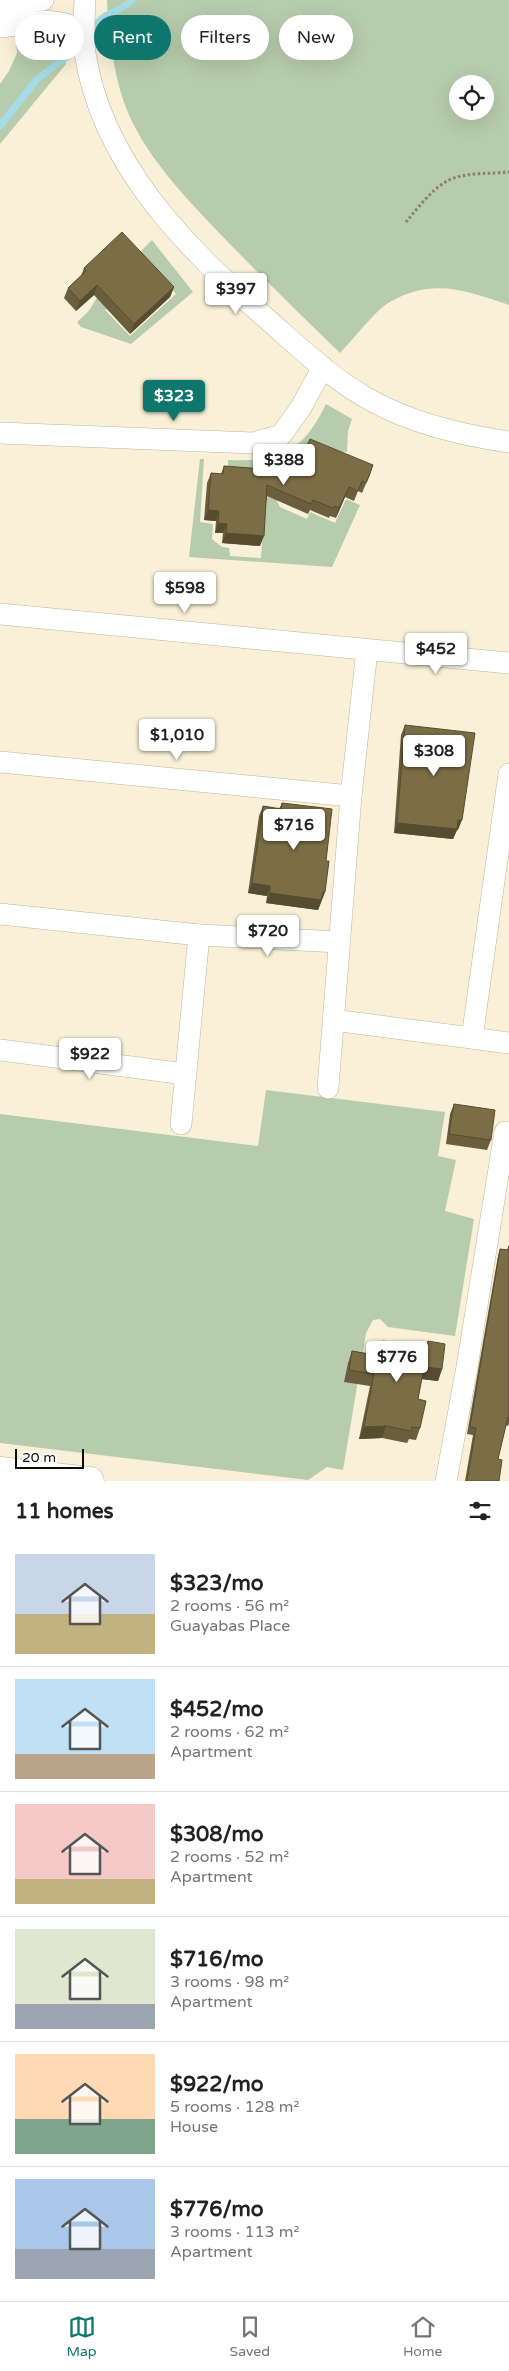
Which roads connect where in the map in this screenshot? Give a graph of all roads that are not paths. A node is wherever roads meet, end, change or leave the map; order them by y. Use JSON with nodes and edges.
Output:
{"nodes":[{"id":1,"x":43,"y":0,"type":"edge"},
{"id":2,"x":85,"y":0,"type":"edge"},
{"id":3,"x":0,"y":8,"type":"edge"},
{"id":4,"x":15,"y":25,"type":"edge"},
{"id":5,"x":0,"y":27,"type":"edge"},
{"id":6,"x":84,"y":39,"type":"joint"},
{"id":7,"x":323,"y":367,"type":"junction"},
{"id":8,"x":0,"y":433,"type":"edge"},
{"id":9,"x":509,"y":442,"type":"edge"},
{"id":10,"x":0,"y":614,"type":"edge"},
{"id":11,"x":367,"y":650,"type":"junction"},
{"id":12,"x":509,"y":663,"type":"edge"},
{"id":13,"x":0,"y":762,"type":"edge"},
{"id":14,"x":509,"y":774,"type":"edge"},
{"id":15,"x":351,"y":796,"type":"junction"},
{"id":16,"x":501,"y":887,"type":"edge"},
{"id":17,"x":0,"y":914,"type":"edge"},
{"id":18,"x":199,"y":935,"type":"junction"},
{"id":19,"x":339,"y":942,"type":"junction"},
{"id":20,"x":333,"y":1020,"type":"junction"},
{"id":21,"x":472,"y":1038,"type":"junction"},
{"id":22,"x":509,"y":1043,"type":"edge"},
{"id":23,"x":0,"y":1050,"type":"edge"},
{"id":24,"x":186,"y":1074,"type":"junction"},
{"id":25,"x":328,"y":1088,"type":"dead end"},
{"id":26,"x":181,"y":1124,"type":"dead end"},
{"id":27,"x":505,"y":1132,"type":"dead end"},
{"id":28,"x":0,"y":1470,"type":"edge"},
{"id":29,"x":90,"y":1481,"type":"edge"},
{"id":30,"x":446,"y":1481,"type":"edge"}],
"edges":[{"from":1,"to":3,"type":"street"},
{"from":2,"to":6,"type":"street"},
{"from":4,"to":5,"type":"street"},
{"from":6,"to":7,"type":"street"},
{"from":7,"to":8,"type":"street"},
{"from":7,"to":9,"type":"street"},
{"from":10,"to":11,"type":"street"},
{"from":11,"to":12,"type":"street"},
{"from":11,"to":15,"type":"street"},
{"from":13,"to":15,"type":"street"},
{"from":14,"to":16,"type":"street"},
{"from":15,"to":19,"type":"street"},
{"from":16,"to":21,"type":"street"},
{"from":17,"to":18,"type":"street"},
{"from":18,"to":19,"type":"street"},
{"from":18,"to":24,"type":"street"},
{"from":19,"to":20,"type":"street"},
{"from":20,"to":21,"type":"street"},
{"from":20,"to":25,"type":"street"},
{"from":21,"to":22,"type":"street"},
{"from":23,"to":24,"type":"street"},
{"from":24,"to":26,"type":"street"},
{"from":27,"to":30,"type":"street"},
{"from":28,"to":29,"type":"main road"}]}
